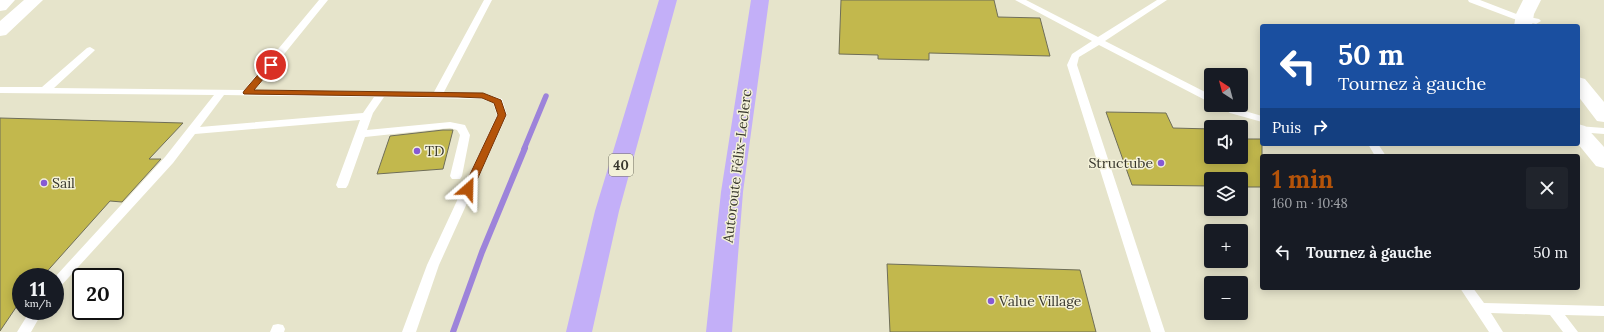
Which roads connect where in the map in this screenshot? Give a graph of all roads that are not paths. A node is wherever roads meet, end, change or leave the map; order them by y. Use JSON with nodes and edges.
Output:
{"nodes":[{"id":1,"x":6,"y":0,"type":"edge"},
{"id":2,"x":34,"y":0,"type":"edge"},
{"id":3,"x":324,"y":0,"type":"edge"},
{"id":4,"x":488,"y":0,"type":"edge"},
{"id":5,"x":668,"y":0,"type":"edge"},
{"id":6,"x":760,"y":0,"type":"edge"},
{"id":7,"x":1019,"y":0,"type":"edge"},
{"id":8,"x":1164,"y":0,"type":"edge"},
{"id":9,"x":1472,"y":0,"type":"edge"},
{"id":10,"x":1532,"y":0,"type":"edge"},
{"id":11,"x":0,"y":6,"type":"edge"},
{"id":12,"x":1530,"y":23,"type":"edge"},
{"id":13,"x":0,"y":31,"type":"edge"},
{"id":14,"x":1098,"y":41,"type":"junction"},
{"id":15,"x":90,"y":50,"type":"dead end"},
{"id":16,"x":1580,"y":86,"type":"edge"},
{"id":17,"x":0,"y":90,"type":"edge"},
{"id":18,"x":44,"y":91,"type":"junction"},
{"id":19,"x":222,"y":92,"type":"junction"},
{"id":20,"x":247,"y":93,"type":"junction"},
{"id":21,"x":381,"y":94,"type":"junction"},
{"id":22,"x":437,"y":95,"type":"junction"},
{"id":23,"x":1204,"y":95,"type":"edge"},
{"id":24,"x":1238,"y":112,"type":"edge"},
{"id":25,"x":367,"y":116,"type":"junction"},
{"id":26,"x":1604,"y":116,"type":"edge"},
{"id":27,"x":1260,"y":118,"type":"edge"},
{"id":28,"x":1580,"y":130,"type":"edge"},
{"id":29,"x":192,"y":131,"type":"junction"},
{"id":30,"x":1604,"y":131,"type":"edge"},
{"id":31,"x":1580,"y":132,"type":"edge"},
{"id":32,"x":360,"y":134,"type":"junction"},
{"id":33,"x":1604,"y":161,"type":"edge"},
{"id":34,"x":456,"y":176,"type":"dead end"},
{"id":35,"x":342,"y":185,"type":"dead end"},
{"id":36,"x":64,"y":275,"type":"edge"},
{"id":37,"x":1467,"y":290,"type":"edge"},
{"id":38,"x":1480,"y":308,"type":"junction"},
{"id":39,"x":1554,"y":310,"type":"junction"},
{"id":40,"x":1604,"y":311,"type":"edge"},
{"id":41,"x":31,"y":320,"type":"edge"},
{"id":42,"x":24,"y":332,"type":"edge"},
{"id":43,"x":408,"y":332,"type":"edge"},
{"id":44,"x":579,"y":332,"type":"edge"},
{"id":45,"x":719,"y":332,"type":"edge"},
{"id":46,"x":1158,"y":332,"type":"edge"},
{"id":47,"x":1496,"y":332,"type":"edge"},
{"id":48,"x":1571,"y":332,"type":"edge"}],
"edges":[{"from":1,"to":11,"type":"street"},
{"from":2,"to":13,"type":"street"},
{"from":3,"to":20,"type":"lane"},
{"from":4,"to":22,"type":"lane"},
{"from":5,"to":44,"type":"highway","number":"40"},
{"from":6,"to":45,"type":"highway","name":"Autoroute Félix-Leclerc"},
{"from":7,"to":14,"type":"lane"},
{"from":8,"to":14,"type":"lane"},
{"from":9,"to":12,"type":"lane"},
{"from":10,"to":12,"type":"street"},
{"from":14,"to":23,"type":"lane"},
{"from":14,"to":46,"type":"lane"},
{"from":15,"to":18,"type":"lane"},
{"from":16,"to":26,"type":"street"},
{"from":17,"to":18,"type":"lane"},
{"from":18,"to":19,"type":"lane"},
{"from":19,"to":20,"type":"lane"},
{"from":19,"to":29,"type":"lane"},
{"from":20,"to":21,"type":"lane"},
{"from":21,"to":22,"type":"lane"},
{"from":21,"to":25,"type":"lane"},
{"from":22,"to":43,"type":"lane"},
{"from":24,"to":27,"type":"lane"},
{"from":25,"to":29,"type":"lane"},
{"from":25,"to":32,"type":"lane"},
{"from":28,"to":30,"type":"lane"},
{"from":29,"to":36,"type":"lane"},
{"from":31,"to":33,"type":"street"},
{"from":32,"to":34,"type":"lane"},
{"from":32,"to":35,"type":"lane"},
{"from":37,"to":38,"type":"lane"},
{"from":38,"to":39,"type":"lane"},
{"from":38,"to":47,"type":"lane"},
{"from":39,"to":40,"type":"lane"},
{"from":39,"to":48,"type":"lane"},
{"from":41,"to":42,"type":"lane"}]}
